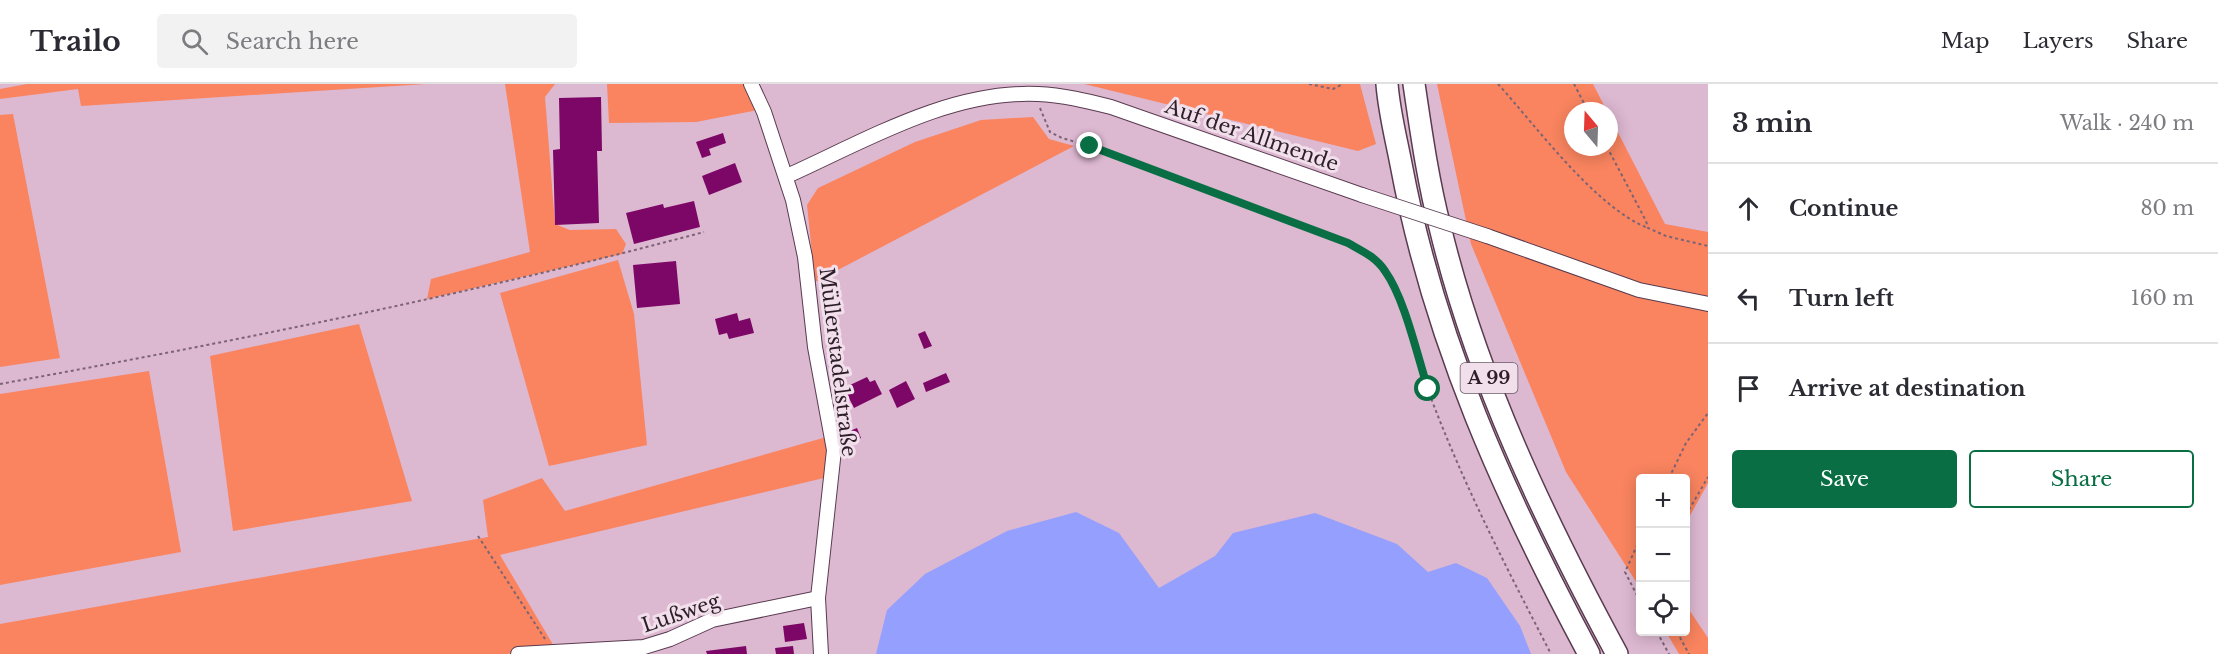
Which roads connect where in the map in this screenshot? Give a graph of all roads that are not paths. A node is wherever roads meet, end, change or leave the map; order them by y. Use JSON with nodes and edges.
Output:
{"nodes":[{"id":1,"x":751,"y":84,"type":"edge"},
{"id":2,"x":1387,"y":84,"type":"edge"},
{"id":3,"x":1414,"y":84,"type":"edge"},
{"id":4,"x":787,"y":176,"type":"junction"},
{"id":5,"x":1706,"y":304,"type":"edge"},
{"id":6,"x":818,"y":597,"type":"junction"},
{"id":7,"x":518,"y":654,"type":"edge"},
{"id":8,"x":821,"y":654,"type":"edge"},
{"id":9,"x":1590,"y":654,"type":"edge"},
{"id":10,"x":1617,"y":654,"type":"edge"}],
"edges":[{"from":1,"to":4,"type":"street","name":"Müllerstadelstraße"},
{"from":2,"to":9,"type":"highway","number":"A 99"},
{"from":3,"to":10,"type":"highway","number":"A 99"},
{"from":4,"to":5,"type":"street","name":"Auf der Allmende","bridge":true},
{"from":4,"to":6,"type":"street","name":"Müllerstadelstraße"},
{"from":6,"to":7,"type":"street","name":"Lußweg"},
{"from":6,"to":8,"type":"street","name":"Müllerstadelstraße"}]}
